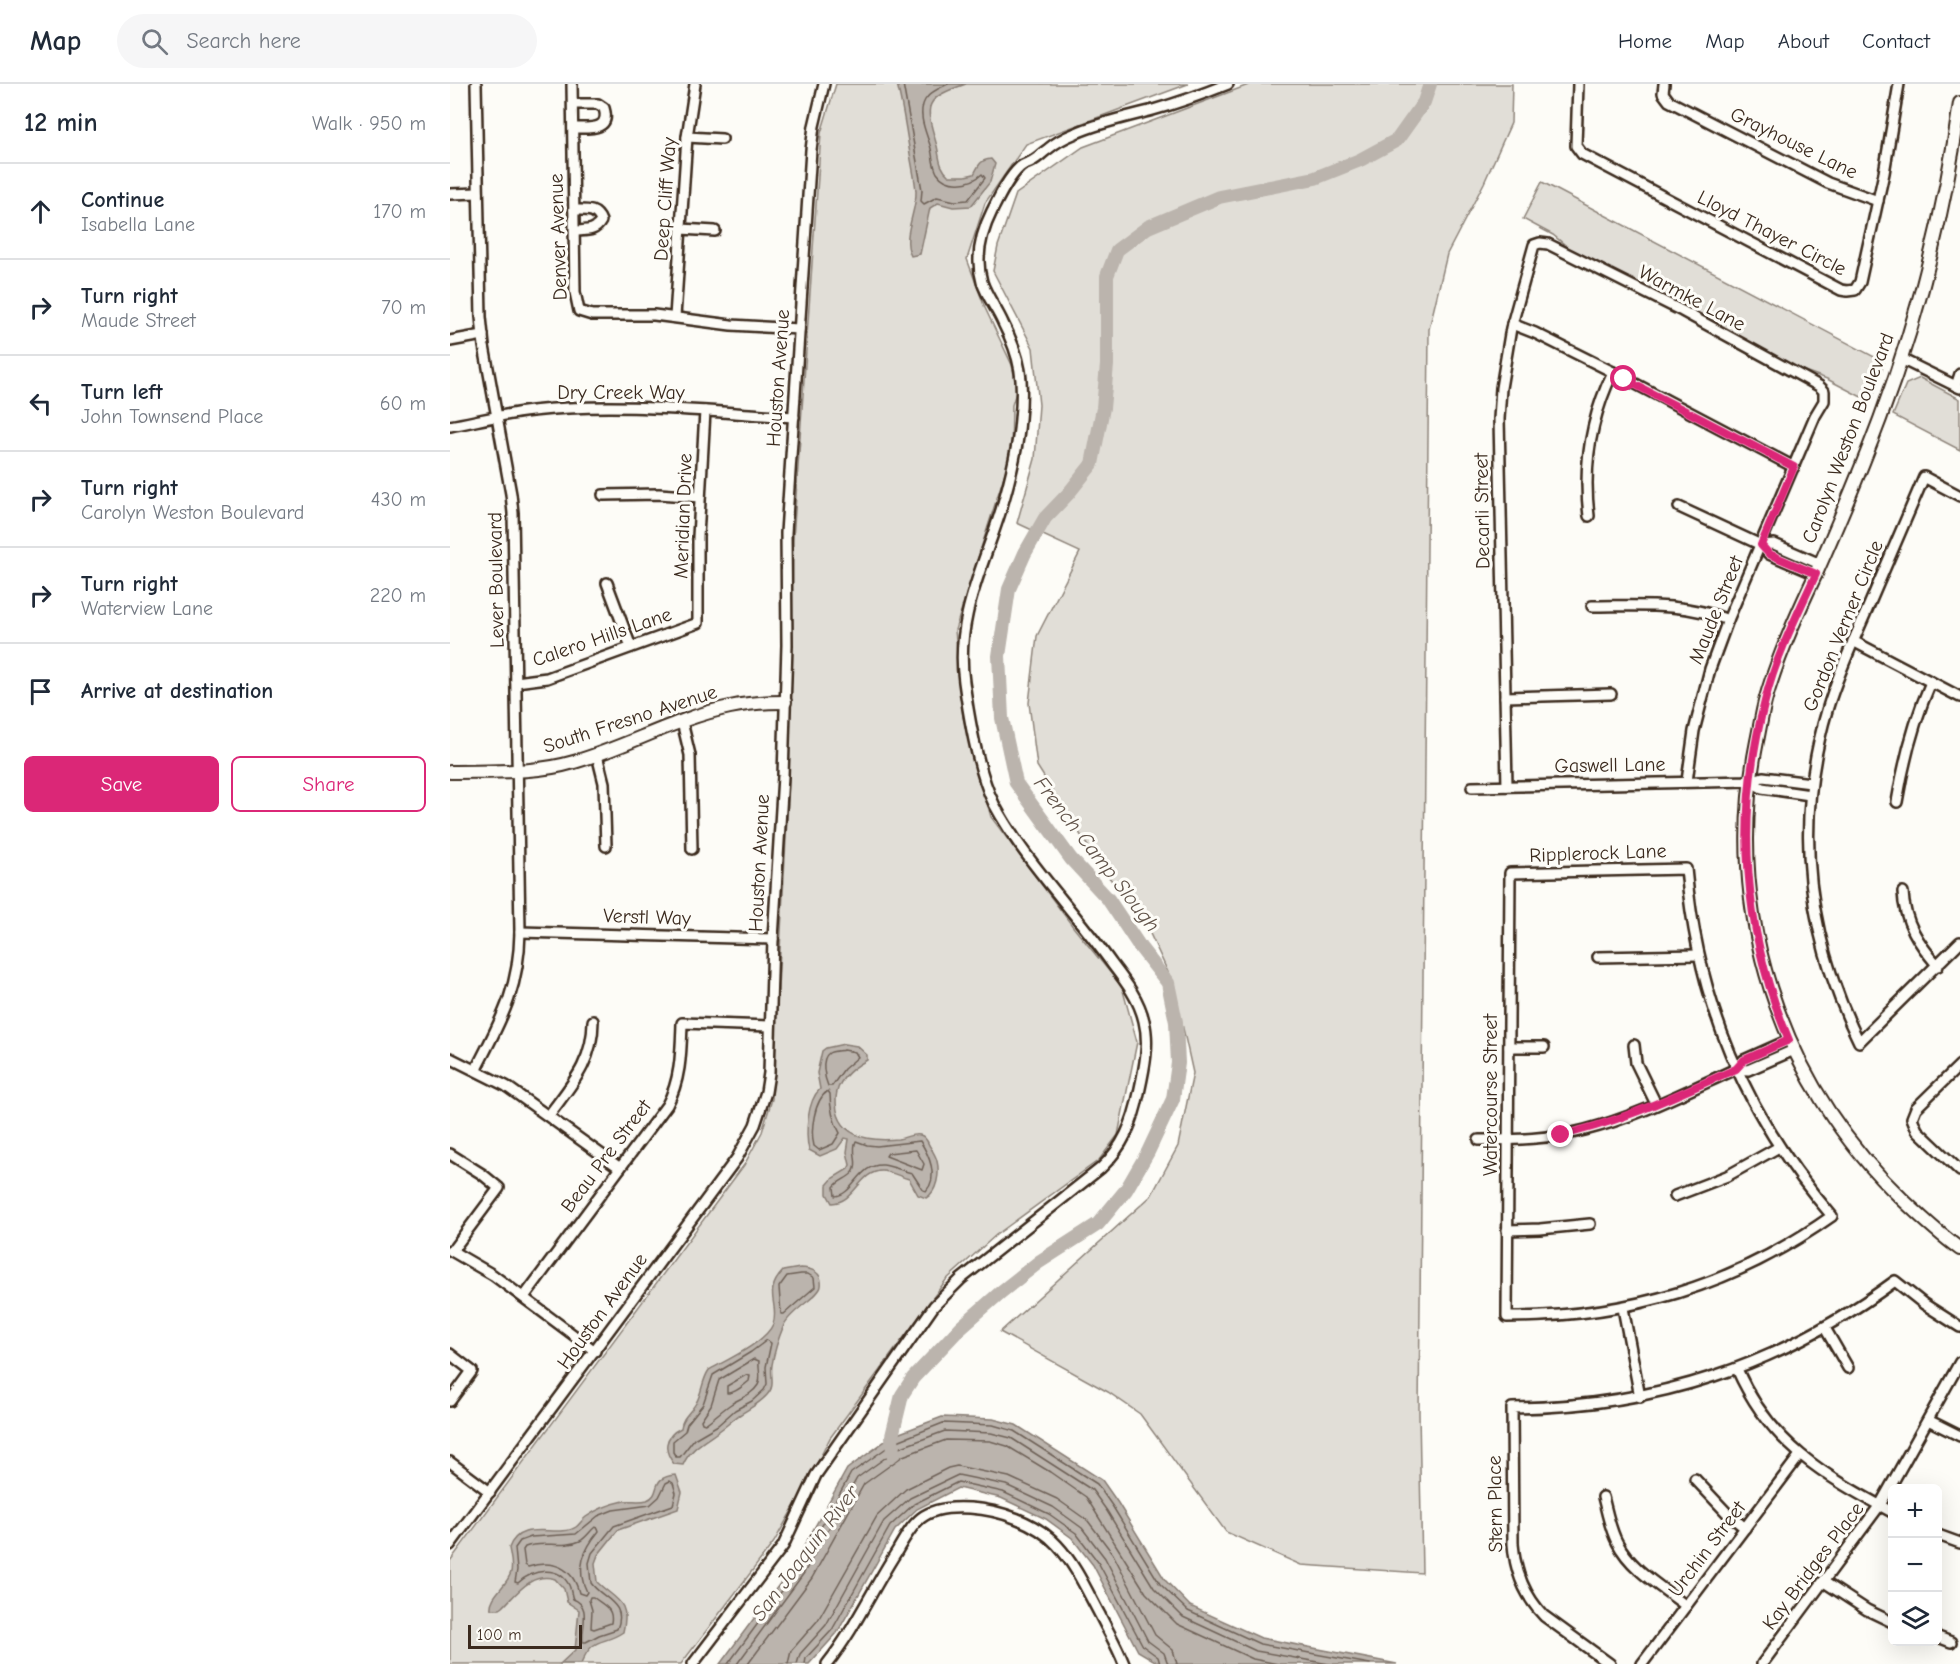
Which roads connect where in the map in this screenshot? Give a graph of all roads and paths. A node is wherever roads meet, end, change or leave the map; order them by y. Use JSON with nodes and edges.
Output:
{"nodes":[{"id":1,"x":476,"y":84,"type":"edge"},
{"id":2,"x":572,"y":84,"type":"edge"},
{"id":3,"x":695,"y":84,"type":"edge"},
{"id":4,"x":812,"y":84,"type":"edge"},
{"id":5,"x":1228,"y":84,"type":"edge"},
{"id":6,"x":1578,"y":84,"type":"edge"},
{"id":7,"x":1664,"y":84,"type":"edge"},
{"id":8,"x":1899,"y":84,"type":"edge"},
{"id":9,"x":824,"y":86,"type":"edge"},
{"id":10,"x":1960,"y":103,"type":"edge"},
{"id":11,"x":573,"y":104,"type":"junction"},
{"id":12,"x":573,"y":128,"type":"junction"},
{"id":13,"x":687,"y":137,"type":"junction"},
{"id":14,"x":722,"y":139,"type":"dead end"},
{"id":15,"x":478,"y":193,"type":"junction"},
{"id":16,"x":450,"y":194,"type":"edge"},
{"id":17,"x":1878,"y":201,"type":"junction"},
{"id":18,"x":574,"y":210,"type":"junction"},
{"id":19,"x":681,"y":229,"type":"junction"},
{"id":20,"x":574,"y":231,"type":"junction"},
{"id":21,"x":715,"y":231,"type":"dead end"},
{"id":22,"x":1540,"y":243,"type":"joint"},
{"id":23,"x":675,"y":317,"type":"junction"},
{"id":24,"x":1512,"y":324,"type":"junction"},
{"id":25,"x":799,"y":329,"type":"junction"},
{"id":26,"x":483,"y":335,"type":"junction"},
{"id":27,"x":450,"y":341,"type":"edge"},
{"id":28,"x":1901,"y":358,"type":"junction"},
{"id":29,"x":1613,"y":372,"type":"junction"},
{"id":30,"x":1960,"y":374,"type":"edge"},
{"id":31,"x":1958,"y":387,"type":"edge"},
{"id":32,"x":1824,"y":391,"type":"joint"},
{"id":33,"x":705,"y":411,"type":"junction"},
{"id":34,"x":498,"y":417,"type":"junction"},
{"id":35,"x":794,"y":417,"type":"junction"},
{"id":36,"x":450,"y":426,"type":"edge"},
{"id":37,"x":1794,"y":467,"type":"junction"},
{"id":38,"x":603,"y":495,"type":"dead end"},
{"id":39,"x":1960,"y":496,"type":"edge"},
{"id":40,"x":700,"y":497,"type":"junction"},
{"id":41,"x":1679,"y":507,"type":"dead end"},
{"id":42,"x":1589,"y":516,"type":"dead end"},
{"id":43,"x":1761,"y":545,"type":"junction"},
{"id":44,"x":1818,"y":569,"type":"junction"},
{"id":45,"x":607,"y":583,"type":"dead end"},
{"id":46,"x":1592,"y":606,"type":"dead end"},
{"id":47,"x":1728,"y":620,"type":"junction"},
{"id":48,"x":698,"y":623,"type":"joint"},
{"id":49,"x":1853,"y":641,"type":"junction"},
{"id":50,"x":632,"y":647,"type":"junction"},
{"id":51,"x":516,"y":682,"type":"junction"},
{"id":52,"x":1931,"y":682,"type":"junction"},
{"id":53,"x":1611,"y":694,"type":"dead end"},
{"id":54,"x":1504,"y":697,"type":"junction"},
{"id":55,"x":1960,"y":697,"type":"edge"},
{"id":56,"x":785,"y":702,"type":"junction"},
{"id":57,"x":682,"y":722,"type":"junction"},
{"id":58,"x":597,"y":754,"type":"junction"},
{"id":59,"x":518,"y":771,"type":"junction"},
{"id":60,"x":450,"y":772,"type":"edge"},
{"id":61,"x":1687,"y":781,"type":"junction"},
{"id":62,"x":1750,"y":781,"type":"junction"},
{"id":63,"x":1811,"y":783,"type":"junction"},
{"id":64,"x":1507,"y":786,"type":"junction"},
{"id":65,"x":1472,"y":787,"type":"dead end"},
{"id":66,"x":1810,"y":795,"type":"junction"},
{"id":67,"x":1897,"y":802,"type":"dead end"},
{"id":68,"x":606,"y":846,"type":"dead end"},
{"id":69,"x":692,"y":849,"type":"dead end"},
{"id":70,"x":1510,"y":873,"type":"joint"},
{"id":71,"x":1903,"y":892,"type":"dead end"},
{"id":72,"x":520,"y":932,"type":"junction"},
{"id":73,"x":773,"y":939,"type":"junction"},
{"id":74,"x":1960,"y":942,"type":"edge"},
{"id":75,"x":1698,"y":955,"type":"junction"},
{"id":76,"x":1598,"y":957,"type":"dead end"},
{"id":77,"x":1938,"y":966,"type":"junction"},
{"id":78,"x":593,"y":1020,"type":"dead end"},
{"id":79,"x":770,"y":1026,"type":"junction"},
{"id":80,"x":1792,"y":1045,"type":"junction"},
{"id":81,"x":1634,"y":1046,"type":"dead end"},
{"id":82,"x":1509,"y":1047,"type":"junction"},
{"id":83,"x":1544,"y":1047,"type":"dead end"},
{"id":84,"x":450,"y":1058,"type":"edge"},
{"id":85,"x":1960,"y":1065,"type":"edge"},
{"id":86,"x":1736,"y":1069,"type":"junction"},
{"id":87,"x":476,"y":1070,"type":"junction"},
{"id":88,"x":1656,"y":1104,"type":"junction"},
{"id":89,"x":549,"y":1115,"type":"junction"},
{"id":90,"x":1479,"y":1140,"type":"dead end"},
{"id":91,"x":1508,"y":1140,"type":"junction"},
{"id":92,"x":1779,"y":1147,"type":"junction"},
{"id":93,"x":450,"y":1154,"type":"edge"},
{"id":94,"x":620,"y":1168,"type":"junction"},
{"id":95,"x":1960,"y":1171,"type":"edge"},
{"id":96,"x":1676,"y":1196,"type":"dead end"},
{"id":97,"x":1590,"y":1224,"type":"dead end"},
{"id":98,"x":1507,"y":1230,"type":"junction"},
{"id":99,"x":1960,"y":1249,"type":"edge"},
{"id":100,"x":451,"y":1251,"type":"edge"},
{"id":101,"x":524,"y":1297,"type":"junction"},
{"id":102,"x":1623,"y":1308,"type":"junction"},
{"id":103,"x":1960,"y":1327,"type":"edge"},
{"id":104,"x":1826,"y":1328,"type":"junction"},
{"id":105,"x":595,"y":1351,"type":"junction"},
{"id":106,"x":450,"y":1354,"type":"edge"},
{"id":107,"x":1960,"y":1362,"type":"edge"},
{"id":108,"x":1848,"y":1368,"type":"dead end"},
{"id":109,"x":1737,"y":1369,"type":"junction"},
{"id":110,"x":1640,"y":1397,"type":"junction"},
{"id":111,"x":450,"y":1401,"type":"edge"},
{"id":112,"x":1928,"y":1420,"type":"junction"},
{"id":113,"x":1960,"y":1436,"type":"edge"},
{"id":114,"x":1800,"y":1455,"type":"junction"},
{"id":115,"x":450,"y":1462,"type":"edge"},
{"id":116,"x":1695,"y":1479,"type":"dead end"},
{"id":117,"x":490,"y":1492,"type":"junction"},
{"id":118,"x":1603,"y":1497,"type":"dead end"},
{"id":119,"x":1880,"y":1505,"type":"junction"},
{"id":120,"x":1888,"y":1509,"type":"edge"},
{"id":121,"x":1744,"y":1528,"type":"junction"},
{"id":122,"x":1942,"y":1537,"type":"edge"},
{"id":123,"x":1960,"y":1544,"type":"edge"},
{"id":124,"x":450,"y":1545,"type":"edge"},
{"id":125,"x":1824,"y":1582,"type":"junction"},
{"id":126,"x":1686,"y":1606,"type":"junction"},
{"id":127,"x":1888,"y":1620,"type":"edge"},
{"id":128,"x":1942,"y":1639,"type":"edge"},
{"id":129,"x":1951,"y":1642,"type":"dead end"},
{"id":130,"x":1766,"y":1662,"type":"edge"},
{"id":131,"x":693,"y":1664,"type":"edge"},
{"id":132,"x":827,"y":1664,"type":"edge"},
{"id":133,"x":1124,"y":1664,"type":"edge"},
{"id":134,"x":1610,"y":1664,"type":"edge"},
{"id":135,"x":1642,"y":1664,"type":"edge"}],
"edges":[{"from":1,"to":15,"type":"street","name":"Lever Boulevard"},
{"from":2,"to":11,"type":"street","name":"Denver Avenue"},
{"from":3,"to":13,"type":"street","name":"Deep Cliff Way"},
{"from":4,"to":9,"type":"street"},
{"from":5,"to":131,"type":"street"},
{"from":6,"to":17,"type":"street","name":"Lloyd Thayer Circle"},
{"from":7,"to":17,"type":"street","name":"Grayhouse Lane"},
{"from":8,"to":17,"type":"street","name":"Lloyd Thayer Circle"},
{"from":9,"to":25,"type":"street","name":"Houston Avenue"},
{"from":10,"to":28,"type":"street","name":"Carolyn Weston Boulevard"},
{"from":11,"to":12,"type":"street","name":"Denver Avenue"},
{"from":11,"to":12,"type":"street"},
{"from":12,"to":18,"type":"street","name":"Denver Avenue"},
{"from":13,"to":14,"type":"street"},
{"from":13,"to":19,"type":"street","name":"Deep Cliff Way"},
{"from":15,"to":16,"type":"street"},
{"from":15,"to":26,"type":"street","name":"Lever Boulevard"},
{"from":18,"to":20,"type":"street","name":"Denver Avenue"},
{"from":18,"to":20,"type":"street"},
{"from":19,"to":21,"type":"street"},
{"from":19,"to":23,"type":"street","name":"Deep Cliff Way"},
{"from":20,"to":23,"type":"street","name":"Denver Avenue"},
{"from":22,"to":24,"type":"street","name":"Decarli Street"},
{"from":22,"to":32,"type":"street","name":"Warmke Lane"},
{"from":23,"to":25,"type":"street","name":"Denver Avenue"},
{"from":24,"to":29,"type":"street"},
{"from":24,"to":54,"type":"street","name":"Decarli Street"},
{"from":25,"to":35,"type":"street","name":"Houston Avenue"},
{"from":26,"to":27,"type":"street"},
{"from":26,"to":34,"type":"street","name":"Lever Boulevard"},
{"from":28,"to":31,"type":"street"},
{"from":28,"to":44,"type":"street","name":"Carolyn Weston Boulevard"},
{"from":29,"to":37,"type":"street"},
{"from":29,"to":42,"type":"street"},
{"from":30,"to":31,"type":"street"},
{"from":32,"to":37,"type":"street","name":"Maude Street"},
{"from":33,"to":34,"type":"street","name":"Dry Creek Way"},
{"from":33,"to":35,"type":"street","name":"Dry Creek Way"},
{"from":33,"to":40,"type":"street","name":"Meridian Drive"},
{"from":34,"to":36,"type":"street","name":"Dry Creek Way"},
{"from":34,"to":51,"type":"street","name":"Lever Boulevard"},
{"from":35,"to":56,"type":"street","name":"Houston Avenue"},
{"from":37,"to":43,"type":"street","name":"Maude Street"},
{"from":38,"to":40,"type":"street"},
{"from":39,"to":49,"type":"street","name":"Gordon Verner Circle"},
{"from":40,"to":48,"type":"street","name":"Meridian Drive"},
{"from":41,"to":43,"type":"street"},
{"from":43,"to":44,"type":"street"},
{"from":43,"to":47,"type":"street","name":"Maude Street"},
{"from":44,"to":62,"type":"street","name":"Carolyn Weston Boulevard"},
{"from":45,"to":50,"type":"street"},
{"from":46,"to":47,"type":"street"},
{"from":47,"to":61,"type":"street","name":"Maude Street"},
{"from":48,"to":50,"type":"street","name":"Calero Hills Lane"},
{"from":49,"to":52,"type":"street"},
{"from":49,"to":63,"type":"street","name":"Gordon Verner Circle"},
{"from":50,"to":51,"type":"street","name":"Calero Hills Lane"},
{"from":51,"to":59,"type":"street","name":"Lever Boulevard"},
{"from":52,"to":55,"type":"street"},
{"from":52,"to":67,"type":"street"},
{"from":53,"to":54,"type":"street"},
{"from":54,"to":64,"type":"street","name":"Decarli Street"},
{"from":56,"to":57,"type":"street","name":"South Fresno Avenue"},
{"from":56,"to":73,"type":"street","name":"Houston Avenue"},
{"from":57,"to":58,"type":"street","name":"South Fresno Avenue"},
{"from":57,"to":69,"type":"street"},
{"from":58,"to":59,"type":"street","name":"South Fresno Avenue"},
{"from":58,"to":68,"type":"street"},
{"from":59,"to":60,"type":"street","name":"South Fresno Avenue"},
{"from":59,"to":72,"type":"street","name":"Lever Boulevard"},
{"from":61,"to":62,"type":"street","name":"Gaswell Lane"},
{"from":61,"to":64,"type":"street","name":"Gaswell Lane"},
{"from":62,"to":63,"type":"street","name":"Gaswell Lane"},
{"from":62,"to":66,"type":"street","name":"Gaswell Lane"},
{"from":62,"to":80,"type":"street","name":"Carolyn Weston Boulevard"},
{"from":63,"to":66,"type":"street","name":"Gordon Verner Circle"},
{"from":64,"to":65,"type":"street","name":"Gaswell Lane"},
{"from":66,"to":77,"type":"street","name":"Gordon Verner Circle"},
{"from":70,"to":75,"type":"street","name":"Ripplerock Lane"},
{"from":70,"to":82,"type":"street","name":"Watercourse Street"},
{"from":71,"to":77,"type":"street"},
{"from":72,"to":73,"type":"street","name":"Verstl Way"},
{"from":72,"to":87,"type":"street","name":"Lever Boulevard"},
{"from":73,"to":79,"type":"street","name":"Houston Avenue"},
{"from":74,"to":77,"type":"street","name":"Gordon Verner Circle"},
{"from":75,"to":76,"type":"street"},
{"from":75,"to":86,"type":"street"},
{"from":78,"to":89,"type":"street"},
{"from":79,"to":94,"type":"street","name":"Beau Pre Street"},
{"from":79,"to":105,"type":"street","name":"Houston Avenue"},
{"from":80,"to":86,"type":"street"},
{"from":80,"to":99,"type":"street","name":"Carolyn Weston Boulevard"},
{"from":81,"to":88,"type":"street"},
{"from":82,"to":83,"type":"street"},
{"from":82,"to":91,"type":"street","name":"Watercourse Street"},
{"from":84,"to":87,"type":"street"},
{"from":85,"to":95,"type":"street"},
{"from":86,"to":88,"type":"street"},
{"from":86,"to":92,"type":"street"},
{"from":87,"to":89,"type":"street"},
{"from":88,"to":91,"type":"street"},
{"from":89,"to":94,"type":"street"},
{"from":90,"to":91,"type":"street"},
{"from":91,"to":98,"type":"street","name":"Watercourse Street"},
{"from":92,"to":96,"type":"street"},
{"from":92,"to":102,"type":"street"},
{"from":93,"to":100,"type":"street"},
{"from":94,"to":101,"type":"street","name":"Beau Pre Street"},
{"from":97,"to":98,"type":"street"},
{"from":98,"to":102,"type":"street","name":"Watercourse Street"},
{"from":100,"to":101,"type":"street"},
{"from":101,"to":105,"type":"street"},
{"from":102,"to":110,"type":"street"},
{"from":103,"to":104,"type":"street"},
{"from":104,"to":108,"type":"street"},
{"from":104,"to":109,"type":"street"},
{"from":105,"to":117,"type":"street","name":"Houston Avenue"},
{"from":106,"to":111,"type":"street"},
{"from":107,"to":112,"type":"street","name":"Kay Bridges Place"},
{"from":109,"to":110,"type":"street"},
{"from":109,"to":114,"type":"street"},
{"from":110,"to":134,"type":"street","name":"Stern Place"},
{"from":112,"to":113,"type":"street"},
{"from":112,"to":119,"type":"street","name":"Kay Bridges Place"},
{"from":114,"to":119,"type":"street"},
{"from":114,"to":121,"type":"street","name":"Urchin Street"},
{"from":115,"to":117,"type":"street"},
{"from":116,"to":121,"type":"street"},
{"from":117,"to":124,"type":"street","name":"Houston Avenue"},
{"from":118,"to":126,"type":"street"},
{"from":119,"to":120,"type":"street"},
{"from":119,"to":125,"type":"street","name":"Kay Bridges Place"},
{"from":121,"to":126,"type":"street","name":"Urchin Street"},
{"from":122,"to":123,"type":"street"},
{"from":125,"to":127,"type":"street"},
{"from":125,"to":130,"type":"street","name":"Kay Bridges Place"},
{"from":126,"to":135,"type":"street","name":"Urchin Street"},
{"from":128,"to":129,"type":"street"},
{"from":132,"to":133,"type":"street"}]}
